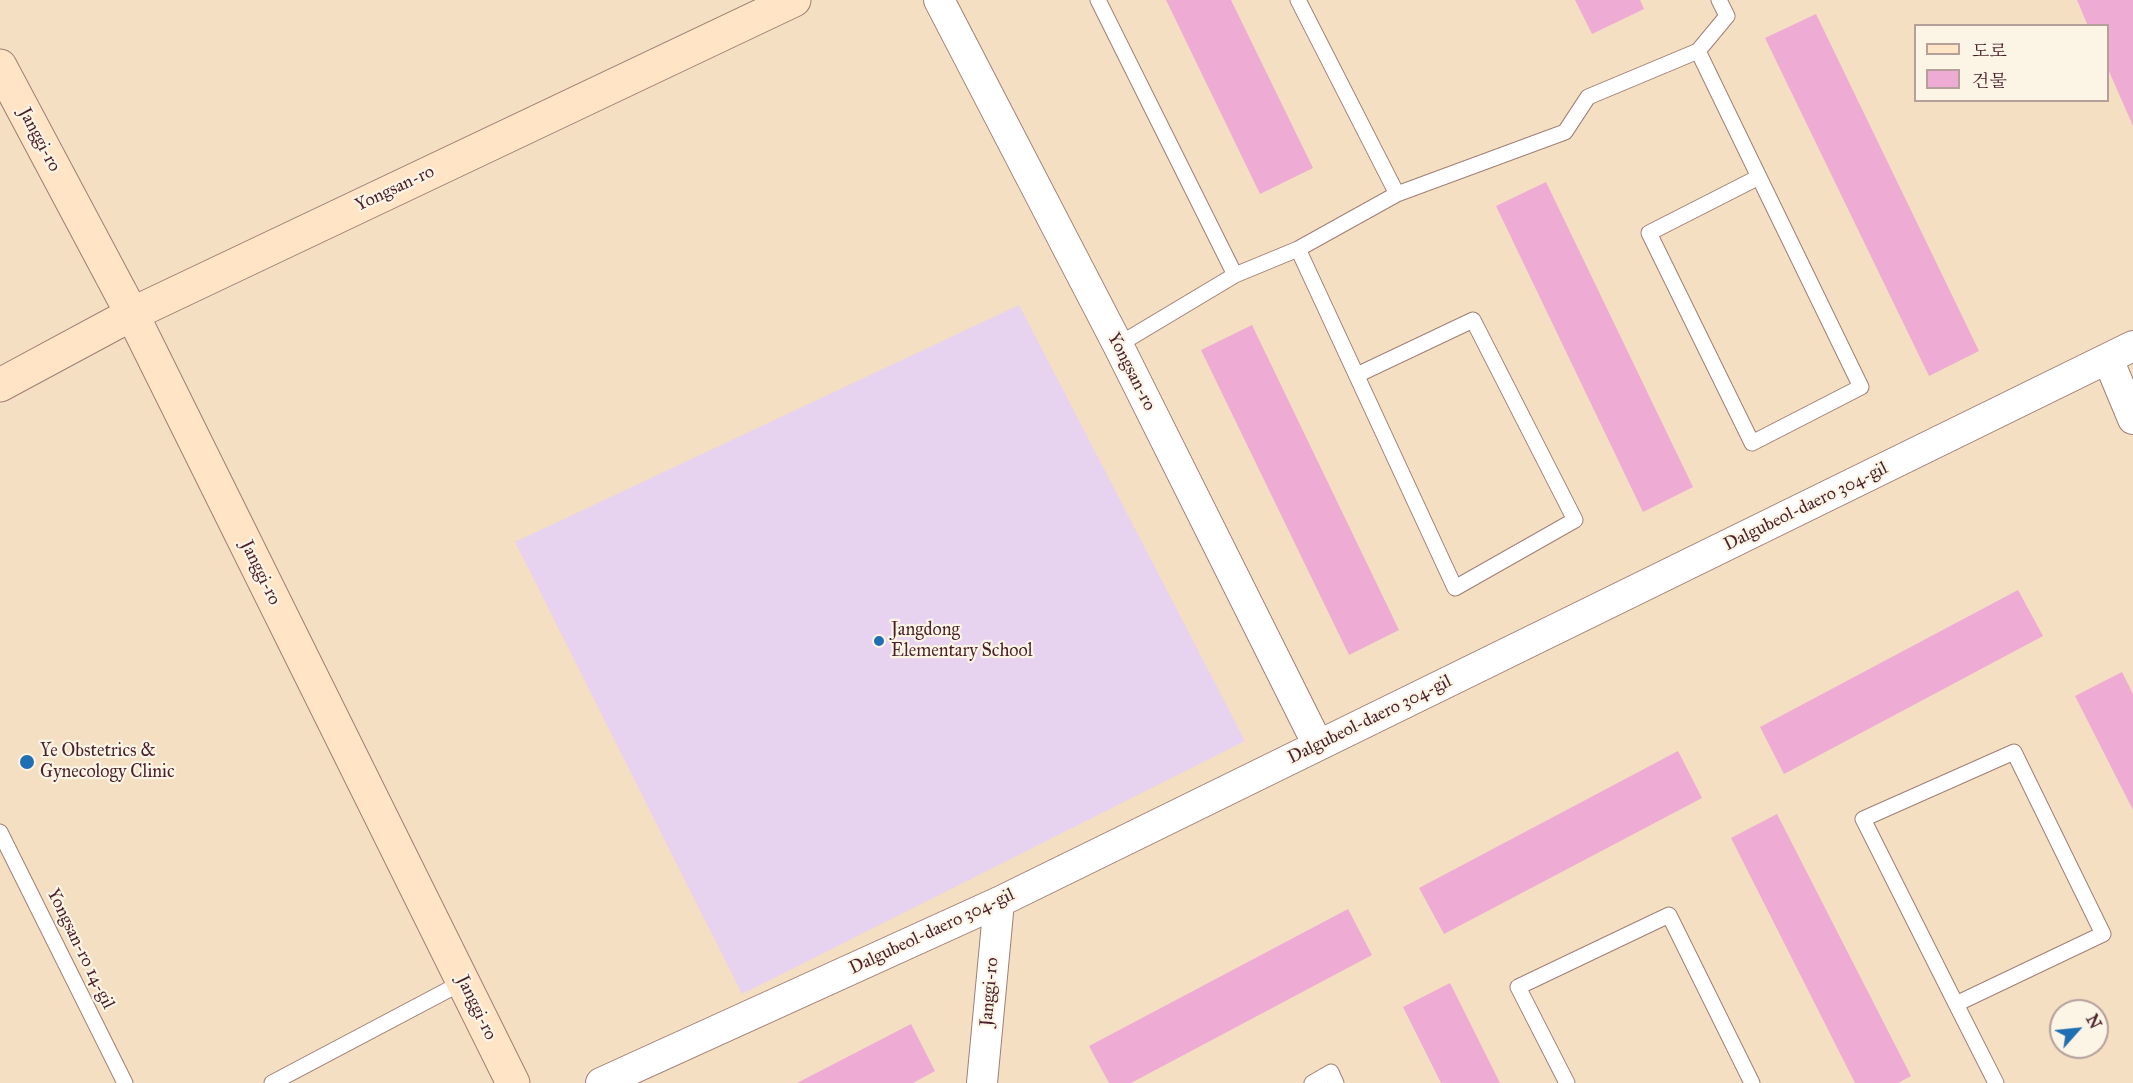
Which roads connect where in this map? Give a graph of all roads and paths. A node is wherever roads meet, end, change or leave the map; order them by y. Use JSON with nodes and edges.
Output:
{"nodes":[{"id":1,"x":794,"y":0,"type":"edge"},
{"id":2,"x":939,"y":0,"type":"edge"},
{"id":3,"x":1098,"y":0,"type":"edge"},
{"id":4,"x":1299,"y":0,"type":"edge"},
{"id":5,"x":1719,"y":0,"type":"edge"},
{"id":6,"x":1698,"y":51,"type":"junction"},
{"id":7,"x":0,"y":66,"type":"edge"},
{"id":8,"x":1759,"y":177,"type":"junction"},
{"id":9,"x":1397,"y":194,"type":"junction"},
{"id":10,"x":1298,"y":249,"type":"junction"},
{"id":11,"x":1235,"y":275,"type":"junction"},
{"id":12,"x":132,"y":314,"type":"junction"},
{"id":13,"x":1118,"y":345,"type":"junction"},
{"id":14,"x":2120,"y":353,"type":"edge"},
{"id":15,"x":1357,"y":375,"type":"junction"},
{"id":16,"x":0,"y":385,"type":"edge"},
{"id":17,"x":2133,"y":419,"type":"edge"},
{"id":18,"x":1318,"y":746,"type":"junction"},
{"id":19,"x":0,"y":832,"type":"edge"},
{"id":20,"x":999,"y":902,"type":"junction"},
{"id":21,"x":463,"y":982,"type":"junction"},
{"id":22,"x":1956,"y":1004,"type":"junction"},
{"id":23,"x":125,"y":1083,"type":"edge"},
{"id":24,"x":273,"y":1083,"type":"edge"},
{"id":25,"x":513,"y":1083,"type":"edge"},
{"id":26,"x":601,"y":1083,"type":"edge"},
{"id":27,"x":982,"y":1083,"type":"edge"},
{"id":28,"x":1312,"y":1083,"type":"edge"},
{"id":29,"x":1336,"y":1083,"type":"edge"},
{"id":30,"x":1567,"y":1083,"type":"edge"},
{"id":31,"x":1752,"y":1083,"type":"edge"},
{"id":32,"x":1996,"y":1083,"type":"edge"}],
"edges":[{"from":1,"to":12,"type":"main road","name":"Yongsan-ro"},
{"from":2,"to":13,"type":"street","name":"Yongsan-ro"},
{"from":3,"to":11,"type":"lane"},
{"from":4,"to":9,"type":"lane"},
{"from":5,"to":6,"type":"lane"},
{"from":6,"to":8,"type":"lane"},
{"from":6,"to":9,"type":"lane"},
{"from":7,"to":12,"type":"main road","name":"Janggi-ro"},
{"from":8,"to":8,"type":"lane"},
{"from":9,"to":10,"type":"lane"},
{"from":10,"to":11,"type":"lane"},
{"from":10,"to":15,"type":"lane"},
{"from":11,"to":13,"type":"lane"},
{"from":12,"to":16,"type":"main road","name":"Yongsan-ro"},
{"from":12,"to":21,"type":"main road","name":"Janggi-ro"},
{"from":13,"to":18,"type":"street","name":"Yongsan-ro"},
{"from":14,"to":17,"type":"street"},
{"from":14,"to":18,"type":"street","name":"Dalgubeol-daero 304-gil"},
{"from":15,"to":15,"type":"lane"},
{"from":18,"to":20,"type":"street","name":"Dalgubeol-daero 304-gil"},
{"from":19,"to":23,"type":"lane","name":"Yongsan-ro 14-gil"},
{"from":20,"to":26,"type":"street","name":"Dalgubeol-daero 304-gil"},
{"from":20,"to":27,"type":"street","name":"Janggi-ro"},
{"from":21,"to":24,"type":"lane"},
{"from":21,"to":25,"type":"main road","name":"Janggi-ro"},
{"from":22,"to":22,"type":"lane"},
{"from":22,"to":32,"type":"lane"},
{"from":28,"to":29,"type":"lane"},
{"from":30,"to":31,"type":"lane"}]}
